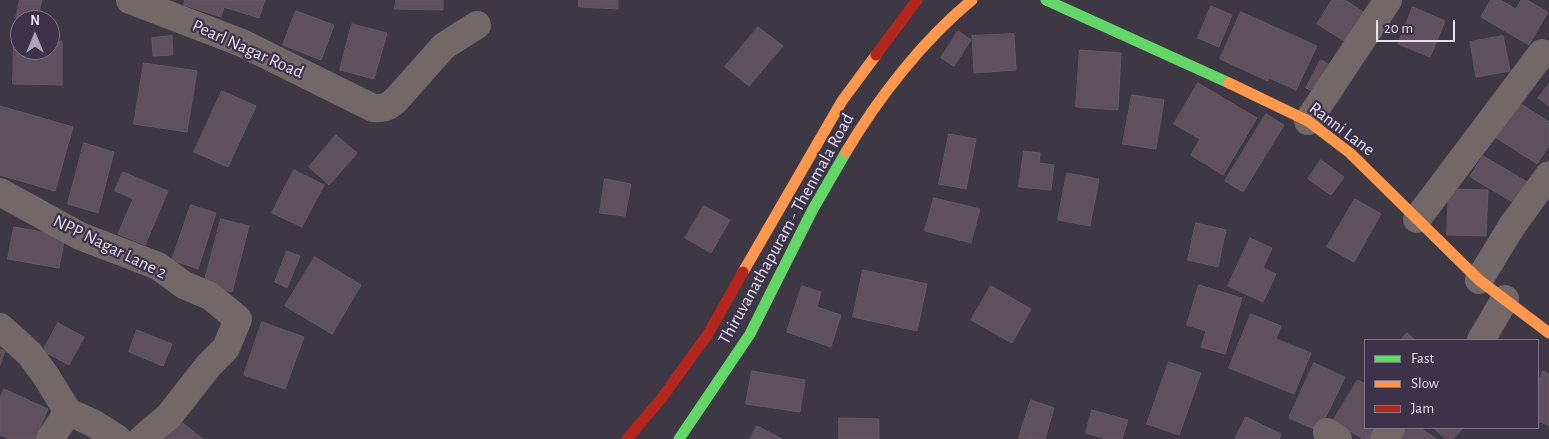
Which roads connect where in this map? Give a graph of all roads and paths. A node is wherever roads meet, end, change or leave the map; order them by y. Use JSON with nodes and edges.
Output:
{"nodes":[{"id":1,"x":130,"y":0,"type":"edge"},
{"id":2,"x":917,"y":0,"type":"edge"},
{"id":3,"x":972,"y":0,"type":"edge"},
{"id":4,"x":1046,"y":0,"type":"edge"},
{"id":5,"x":1388,"y":0,"type":"edge"},
{"id":6,"x":477,"y":25,"type":"dead end"},
{"id":7,"x":1542,"y":52,"type":"dead end"},
{"id":8,"x":1308,"y":121,"type":"junction"},
{"id":9,"x":1549,"y":175,"type":"edge"},
{"id":10,"x":0,"y":192,"type":"edge"},
{"id":11,"x":1417,"y":219,"type":"junction"},
{"id":12,"x":1480,"y":280,"type":"junction"},
{"id":13,"x":1505,"y":299,"type":"junction"},
{"id":14,"x":0,"y":327,"type":"edge"},
{"id":15,"x":1549,"y":333,"type":"edge"},
{"id":16,"x":1482,"y":339,"type":"edge"},
{"id":17,"x":68,"y":412,"type":"junction"},
{"id":18,"x":633,"y":438,"type":"edge"},
{"id":19,"x":50,"y":439,"type":"edge"},
{"id":20,"x":118,"y":439,"type":"edge"},
{"id":21,"x":142,"y":439,"type":"edge"},
{"id":22,"x":679,"y":439,"type":"edge"}],
"edges":[{"from":1,"to":6,"type":"street","name":"Pearl Nagar Road"},
{"from":2,"to":18,"type":"main road","name":"Thiruvanathapuram - Thenmala Road"},
{"from":3,"to":22,"type":"main road","name":"Thiruvanathapuram - Thenmala Road"},
{"from":4,"to":8,"type":"main road","name":"Ranni Lane"},
{"from":5,"to":8,"type":"street"},
{"from":7,"to":11,"type":"street"},
{"from":8,"to":11,"type":"main road","name":"Ranni Lane"},
{"from":9,"to":12,"type":"street"},
{"from":10,"to":21,"type":"street","name":"NPP Nagar Lane 2"},
{"from":11,"to":12,"type":"main road","name":"Ranni Lane"},
{"from":12,"to":13,"type":"main road","name":"Ranni Lane"},
{"from":13,"to":15,"type":"main road","name":"Ranni Lane"},
{"from":13,"to":16,"type":"street"},
{"from":14,"to":17,"type":"street"},
{"from":17,"to":19,"type":"street"},
{"from":17,"to":20,"type":"street"}]}
